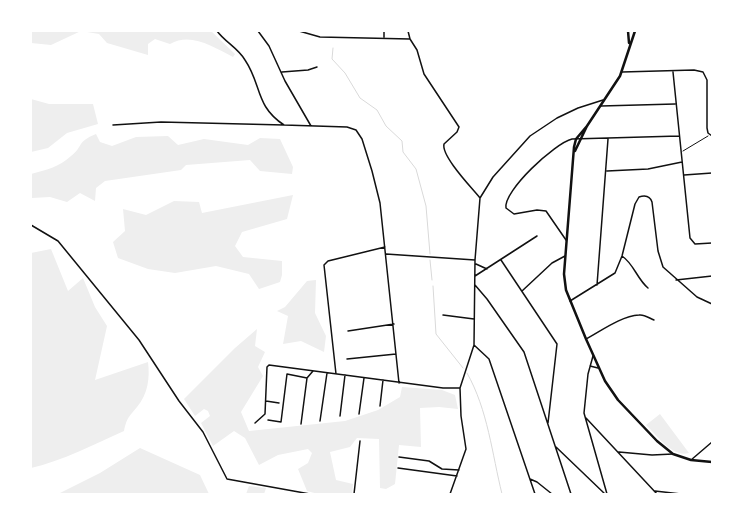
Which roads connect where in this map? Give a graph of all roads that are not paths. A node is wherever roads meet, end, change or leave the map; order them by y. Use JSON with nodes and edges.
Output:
{"nodes":[{"id":1,"x":217,"y":31,"type":"edge"},
{"id":2,"x":258,"y":31,"type":"edge"},
{"id":3,"x":299,"y":31,"type":"edge"},
{"id":4,"x":384,"y":31,"type":"edge"},
{"id":5,"x":408,"y":31,"type":"edge"},
{"id":6,"x":530,"y":31,"type":"edge"},
{"id":7,"x":558,"y":31,"type":"edge"},
{"id":8,"x":628,"y":31,"type":"edge"},
{"id":9,"x":635,"y":31,"type":"edge"},
{"id":10,"x":384,"y":37,"type":"junction"},
{"id":11,"x":410,"y":39,"type":"junction"},
{"id":12,"x":630,"y":44,"type":"junction"},
{"id":13,"x":317,"y":67,"type":"dead end"},
{"id":14,"x":281,"y":72,"type":"junction"},
{"id":15,"x":622,"y":72,"type":"junction"},
{"id":16,"x":673,"y":72,"type":"junction"},
{"id":17,"x":605,"y":100,"type":"junction"},
{"id":18,"x":676,"y":104,"type":"junction"},
{"id":19,"x":601,"y":106,"type":"junction"},
{"id":20,"x":113,"y":124,"type":"dead end"},
{"id":21,"x":284,"y":125,"type":"junction"},
{"id":22,"x":311,"y":126,"type":"junction"},
{"id":23,"x":587,"y":126,"type":"junction"},
{"id":24,"x":711,"y":135,"type":"edge"},
{"id":25,"x":679,"y":136,"type":"junction"},
{"id":26,"x":576,"y":139,"type":"junction"},
{"id":27,"x":608,"y":139,"type":"junction"},
{"id":28,"x":582,"y":140,"type":"junction"},
{"id":29,"x":575,"y":151,"type":"junction"},
{"id":30,"x":682,"y":162,"type":"junction"},
{"id":31,"x":606,"y":171,"type":"junction"},
{"id":32,"x":712,"y":173,"type":"edge"},
{"id":33,"x":684,"y":175,"type":"junction"},
{"id":34,"x":480,"y":198,"type":"junction"},
{"id":35,"x":31,"y":224,"type":"edge"},
{"id":36,"x":537,"y":236,"type":"dead end"},
{"id":37,"x":566,"y":240,"type":"junction"},
{"id":38,"x":712,"y":243,"type":"edge"},
{"id":39,"x":385,"y":248,"type":"junction"},
{"id":40,"x":386,"y":254,"type":"junction"},
{"id":41,"x":565,"y":255,"type":"junction"},
{"id":42,"x":622,"y":256,"type":"junction"},
{"id":43,"x":475,"y":260,"type":"junction"},
{"id":44,"x":502,"y":260,"type":"junction"},
{"id":45,"x":475,"y":264,"type":"junction"},
{"id":46,"x":486,"y":269,"type":"junction"},
{"id":47,"x":475,"y":276,"type":"junction"},
{"id":48,"x":712,"y":276,"type":"edge"},
{"id":49,"x":676,"y":280,"type":"junction"},
{"id":50,"x":475,"y":285,"type":"junction"},
{"id":51,"x":597,"y":285,"type":"junction"},
{"id":52,"x":648,"y":288,"type":"dead end"},
{"id":53,"x":522,"y":291,"type":"junction"},
{"id":54,"x":570,"y":301,"type":"junction"},
{"id":55,"x":712,"y":304,"type":"edge"},
{"id":56,"x":443,"y":315,"type":"dead end"},
{"id":57,"x":474,"y":319,"type":"junction"},
{"id":58,"x":654,"y":320,"type":"dead end"},
{"id":59,"x":394,"y":324,"type":"junction"},
{"id":60,"x":348,"y":331,"type":"dead end"},
{"id":61,"x":586,"y":339,"type":"junction"},
{"id":62,"x":474,"y":344,"type":"junction"},
{"id":63,"x":396,"y":354,"type":"junction"},
{"id":64,"x":593,"y":356,"type":"junction"},
{"id":65,"x":347,"y":359,"type":"dead end"},
{"id":66,"x":590,"y":366,"type":"junction"},
{"id":67,"x":599,"y":368,"type":"junction"},
{"id":68,"x":312,"y":371,"type":"junction"},
{"id":69,"x":327,"y":373,"type":"junction"},
{"id":70,"x":336,"y":374,"type":"junction"},
{"id":71,"x":345,"y":375,"type":"junction"},
{"id":72,"x":307,"y":378,"type":"junction"},
{"id":73,"x":364,"y":378,"type":"junction"},
{"id":74,"x":383,"y":380,"type":"junction"},
{"id":75,"x":400,"y":383,"type":"junction"},
{"id":76,"x":460,"y":388,"type":"junction"},
{"id":77,"x":266,"y":402,"type":"junction"},
{"id":78,"x":279,"y":403,"type":"dead end"},
{"id":79,"x":380,"y":406,"type":"dead end"},
{"id":80,"x":359,"y":414,"type":"dead end"},
{"id":81,"x":340,"y":416,"type":"dead end"},
{"id":82,"x":585,"y":418,"type":"junction"},
{"id":83,"x":268,"y":420,"type":"dead end"},
{"id":84,"x":320,"y":421,"type":"dead end"},
{"id":85,"x":256,"y":423,"type":"dead end"},
{"id":86,"x":301,"y":424,"type":"dead end"},
{"id":87,"x":548,"y":425,"type":"junction"},
{"id":88,"x":360,"y":441,"type":"dead end"},
{"id":89,"x":712,"y":442,"type":"edge"},
{"id":90,"x":556,"y":447,"type":"junction"},
{"id":91,"x":619,"y":452,"type":"junction"},
{"id":92,"x":673,"y":454,"type":"junction"},
{"id":93,"x":399,"y":457,"type":"dead end"},
{"id":94,"x":691,"y":460,"type":"junction"},
{"id":95,"x":712,"y":462,"type":"edge"},
{"id":96,"x":398,"y":468,"type":"dead end"},
{"id":97,"x":459,"y":470,"type":"junction"},
{"id":98,"x":457,"y":476,"type":"junction"},
{"id":99,"x":530,"y":479,"type":"junction"},
{"id":100,"x":655,"y":491,"type":"junction"},
{"id":101,"x":310,"y":494,"type":"edge"},
{"id":102,"x":354,"y":494,"type":"edge"},
{"id":103,"x":450,"y":494,"type":"edge"},
{"id":104,"x":535,"y":494,"type":"edge"},
{"id":105,"x":552,"y":494,"type":"edge"},
{"id":106,"x":571,"y":494,"type":"edge"},
{"id":107,"x":606,"y":494,"type":"edge"},
{"id":108,"x":657,"y":494,"type":"edge"},
{"id":109,"x":681,"y":494,"type":"edge"}],
"edges":[{"from":1,"to":21,"type":"street"},
{"from":2,"to":14,"type":"street"},
{"from":3,"to":10,"type":"street"},
{"from":4,"to":10,"type":"street"},
{"from":5,"to":11,"type":"street"},
{"from":6,"to":7,"type":"street"},
{"from":8,"to":12,"type":"main road"},
{"from":9,"to":12,"type":"main road"},
{"from":10,"to":11,"type":"street"},
{"from":11,"to":34,"type":"street"},
{"from":12,"to":15,"type":"main road"},
{"from":13,"to":14,"type":"street"},
{"from":14,"to":22,"type":"street"},
{"from":15,"to":16,"type":"street"},
{"from":15,"to":17,"type":"main road"},
{"from":16,"to":18,"type":"street"},
{"from":16,"to":24,"type":"street"},
{"from":17,"to":19,"type":"main road"},
{"from":17,"to":34,"type":"street"},
{"from":18,"to":19,"type":"street"},
{"from":18,"to":25,"type":"street"},
{"from":19,"to":23,"type":"main road"},
{"from":20,"to":21,"type":"street"},
{"from":21,"to":22,"type":"street"},
{"from":22,"to":39,"type":"street"},
{"from":23,"to":26,"type":"main road"},
{"from":23,"to":28,"type":"main road"},
{"from":25,"to":27,"type":"street"},
{"from":25,"to":30,"type":"street"},
{"from":26,"to":28,"type":"street"},
{"from":26,"to":29,"type":"main road"},
{"from":26,"to":37,"type":"street"},
{"from":27,"to":28,"type":"street"},
{"from":27,"to":31,"type":"street"},
{"from":28,"to":29,"type":"main road"},
{"from":29,"to":37,"type":"main road"},
{"from":30,"to":31,"type":"street"},
{"from":30,"to":33,"type":"street"},
{"from":31,"to":51,"type":"street"},
{"from":32,"to":33,"type":"street"},
{"from":33,"to":38,"type":"street"},
{"from":34,"to":43,"type":"street"},
{"from":35,"to":101,"type":"street"},
{"from":36,"to":44,"type":"street"},
{"from":37,"to":41,"type":"main road"},
{"from":39,"to":40,"type":"street"},
{"from":39,"to":70,"type":"street"},
{"from":40,"to":43,"type":"street"},
{"from":40,"to":59,"type":"street"},
{"from":41,"to":53,"type":"street"},
{"from":41,"to":54,"type":"main road"},
{"from":42,"to":49,"type":"street"},
{"from":42,"to":51,"type":"street"},
{"from":42,"to":52,"type":"street"},
{"from":43,"to":45,"type":"street"},
{"from":44,"to":46,"type":"street"},
{"from":44,"to":53,"type":"street"},
{"from":45,"to":46,"type":"street"},
{"from":45,"to":47,"type":"street"},
{"from":46,"to":47,"type":"street"},
{"from":47,"to":50,"type":"street"},
{"from":48,"to":49,"type":"street"},
{"from":49,"to":55,"type":"street"},
{"from":50,"to":57,"type":"street"},
{"from":50,"to":87,"type":"street"},
{"from":51,"to":54,"type":"street"},
{"from":53,"to":87,"type":"street"},
{"from":54,"to":61,"type":"main road"},
{"from":56,"to":57,"type":"street"},
{"from":57,"to":62,"type":"street"},
{"from":58,"to":61,"type":"street"},
{"from":59,"to":60,"type":"street"},
{"from":59,"to":63,"type":"street"},
{"from":61,"to":64,"type":"main road"},
{"from":62,"to":76,"type":"street"},
{"from":62,"to":99,"type":"street"},
{"from":63,"to":65,"type":"street"},
{"from":63,"to":75,"type":"street"},
{"from":64,"to":66,"type":"street"},
{"from":64,"to":67,"type":"main road"},
{"from":66,"to":67,"type":"street"},
{"from":66,"to":82,"type":"street"},
{"from":67,"to":92,"type":"main road"},
{"from":68,"to":69,"type":"street"},
{"from":68,"to":72,"type":"street"},
{"from":68,"to":77,"type":"street"},
{"from":69,"to":70,"type":"street"},
{"from":69,"to":84,"type":"street"},
{"from":70,"to":71,"type":"street"},
{"from":71,"to":73,"type":"street"},
{"from":71,"to":81,"type":"street"},
{"from":72,"to":83,"type":"street"},
{"from":72,"to":86,"type":"street"},
{"from":73,"to":74,"type":"street"},
{"from":73,"to":80,"type":"street"},
{"from":74,"to":75,"type":"street"},
{"from":74,"to":79,"type":"street"},
{"from":75,"to":76,"type":"street"},
{"from":76,"to":97,"type":"street"},
{"from":77,"to":78,"type":"street"},
{"from":77,"to":85,"type":"street"},
{"from":82,"to":91,"type":"street"},
{"from":82,"to":107,"type":"street"},
{"from":87,"to":90,"type":"street"},
{"from":88,"to":102,"type":"street"},
{"from":89,"to":94,"type":"street"},
{"from":90,"to":106,"type":"street"},
{"from":90,"to":107,"type":"street"},
{"from":91,"to":92,"type":"street"},
{"from":91,"to":100,"type":"street"},
{"from":92,"to":94,"type":"main road"},
{"from":93,"to":97,"type":"street"},
{"from":94,"to":95,"type":"main road"},
{"from":96,"to":98,"type":"street"},
{"from":97,"to":98,"type":"street"},
{"from":98,"to":103,"type":"street"},
{"from":99,"to":104,"type":"street"},
{"from":99,"to":105,"type":"street"},
{"from":100,"to":108,"type":"street"},
{"from":100,"to":109,"type":"street"}]}
